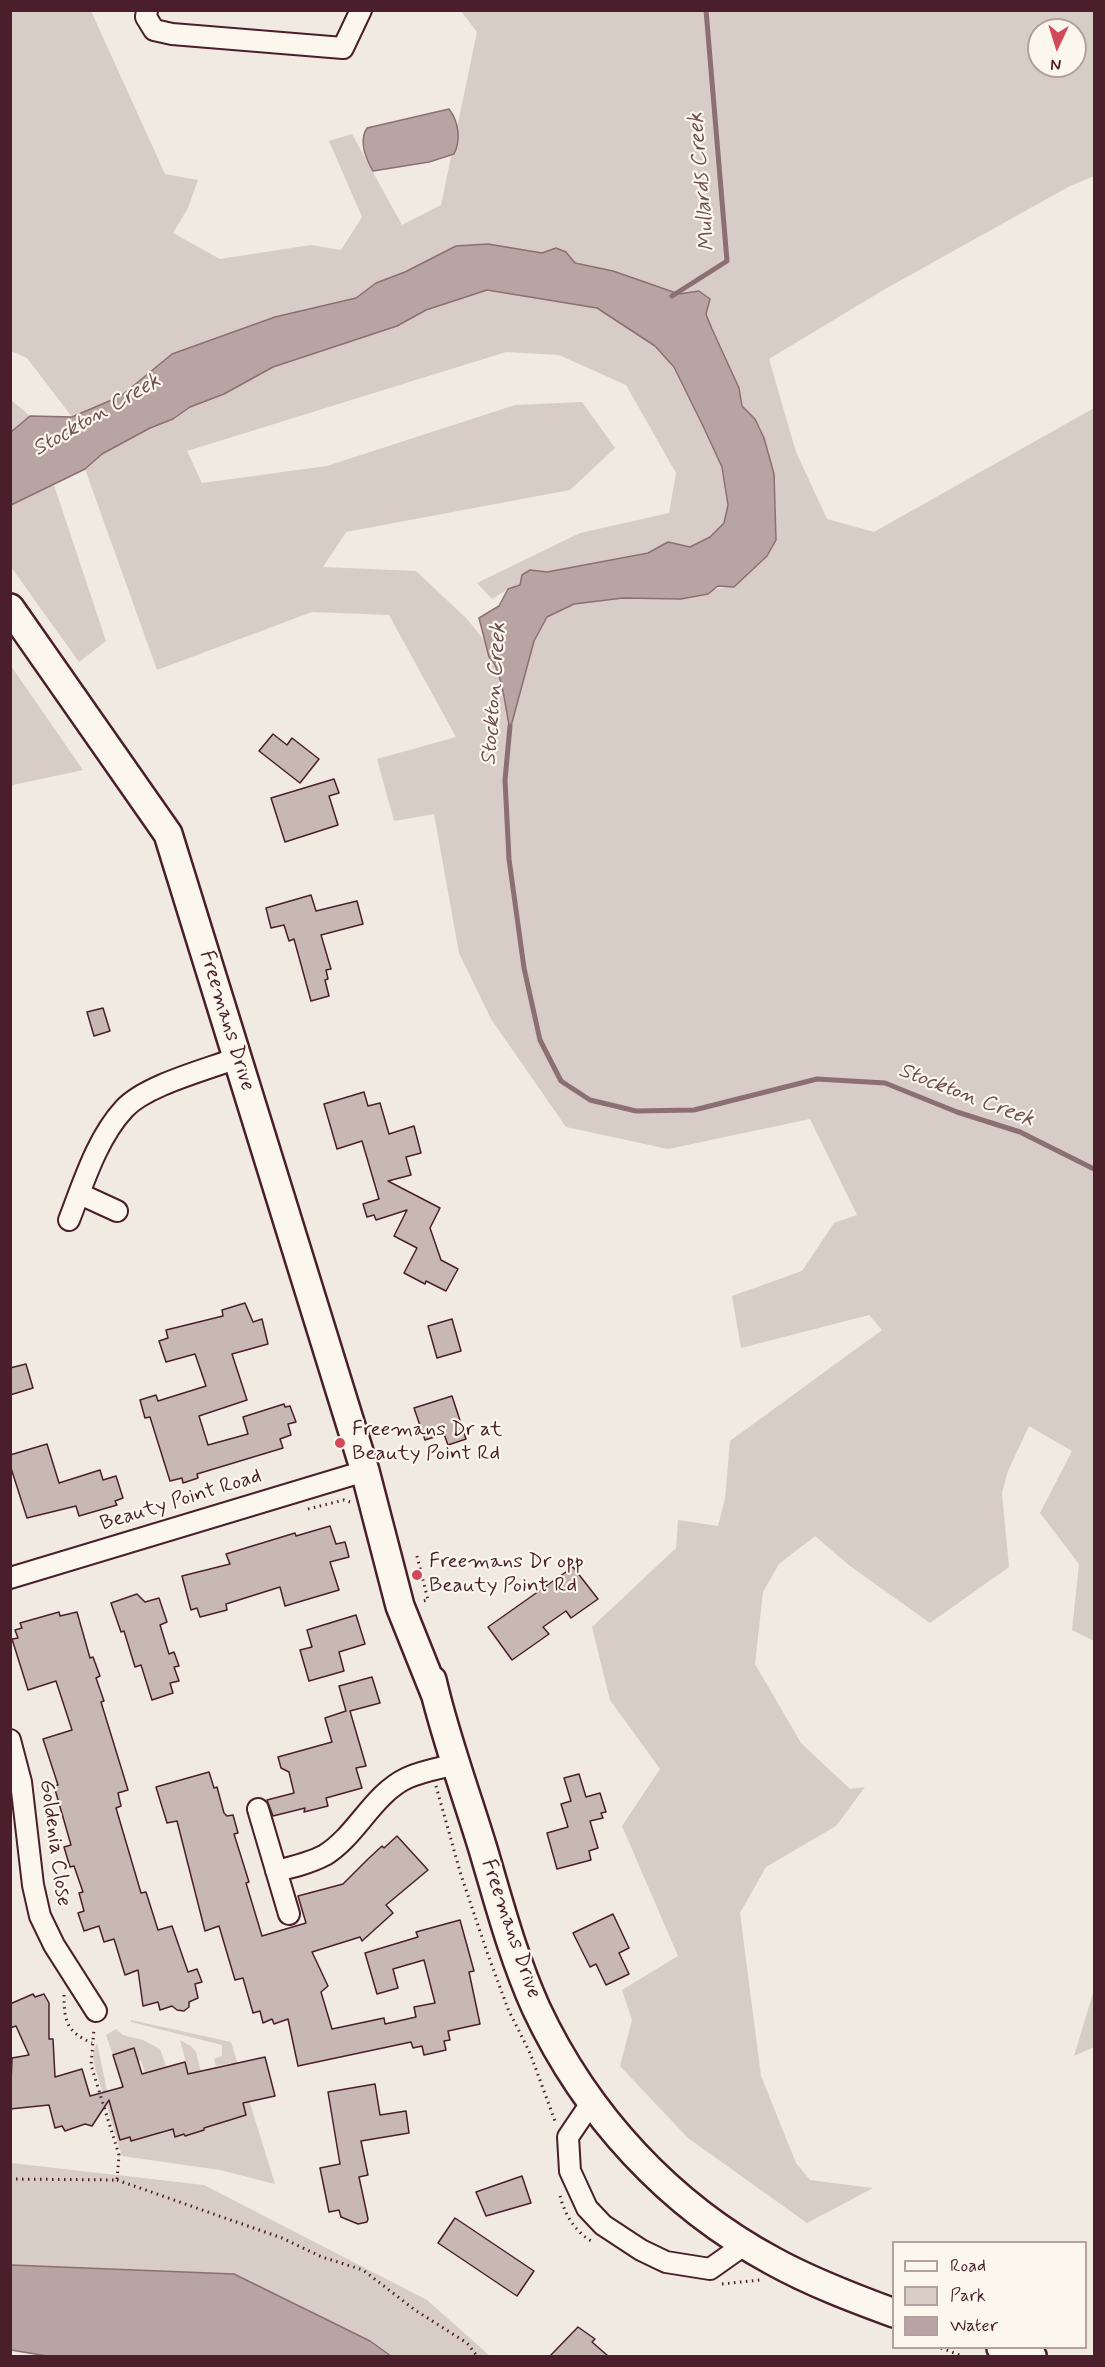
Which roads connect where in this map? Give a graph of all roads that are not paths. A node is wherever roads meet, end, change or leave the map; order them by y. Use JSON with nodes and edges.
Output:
{"nodes":[{"id":1,"x":147,"y":10,"type":"edge"},
{"id":2,"x":361,"y":10,"type":"edge"},
{"id":3,"x":10,"y":608,"type":"edge"},
{"id":4,"x":237,"y":1058,"type":"junction"},
{"id":5,"x":80,"y":1194,"type":"junction"},
{"id":6,"x":117,"y":1211,"type":"dead end"},
{"id":7,"x":69,"y":1220,"type":"dead end"},
{"id":8,"x":365,"y":1471,"type":"junction"},
{"id":9,"x":10,"y":1578,"type":"edge"},
{"id":10,"x":10,"y":1740,"type":"edge"},
{"id":11,"x":456,"y":1764,"type":"junction"},
{"id":12,"x":258,"y":1809,"type":"dead end"},
{"id":13,"x":276,"y":1871,"type":"junction"},
{"id":14,"x":289,"y":1914,"type":"dead end"},
{"id":15,"x":96,"y":2011,"type":"road end"},
{"id":16,"x":591,"y":2103,"type":"junction"},
{"id":17,"x":744,"y":2245,"type":"junction"},
{"id":18,"x":892,"y":2312,"type":"edge"},
{"id":19,"x":1005,"y":2349,"type":"edge"},
{"id":20,"x":1032,"y":2356,"type":"edge"}],
"edges":[{"from":1,"to":2,"type":"street"},
{"from":3,"to":4,"type":"main road","name":"Freemans Drive"},
{"from":4,"to":5,"type":"street"},
{"from":4,"to":8,"type":"main road","name":"Freemans Drive"},
{"from":5,"to":6,"type":"street"},
{"from":5,"to":7,"type":"street"},
{"from":8,"to":9,"type":"street","name":"Beauty Point Road"},
{"from":8,"to":11,"type":"main road","name":"Freemans Drive"},
{"from":10,"to":15,"type":"street","name":"Goldenia Close"},
{"from":11,"to":13,"type":"street"},
{"from":11,"to":16,"type":"main road","name":"Freemans Drive"},
{"from":12,"to":13,"type":"street"},
{"from":13,"to":14,"type":"street"},
{"from":16,"to":17,"type":"main road","name":"Freemans Drive"},
{"from":16,"to":17,"type":"street"},
{"from":17,"to":18,"type":"main road","name":"Freemans Drive"},
{"from":19,"to":20,"type":"main road"}]}
